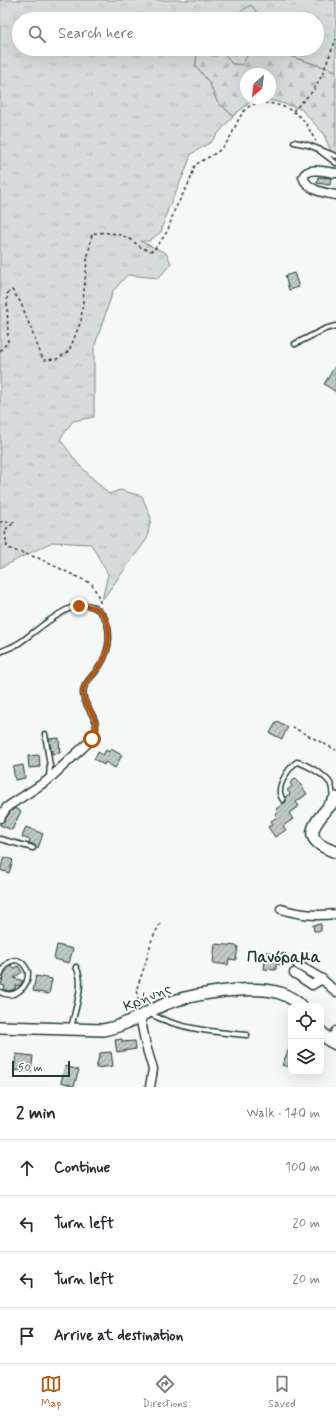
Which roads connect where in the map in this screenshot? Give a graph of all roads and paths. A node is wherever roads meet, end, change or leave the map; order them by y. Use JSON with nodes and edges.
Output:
{"nodes":[{"id":1,"x":336,"y":39,"type":"edge"},
{"id":2,"x":293,"y":111,"type":"junction"},
{"id":3,"x":294,"y":142,"type":"dead end"},
{"id":4,"x":319,"y":144,"type":"dead end"},
{"id":5,"x":315,"y":147,"type":"junction"},
{"id":6,"x":336,"y":156,"type":"edge"},
{"id":7,"x":336,"y":163,"type":"edge"},
{"id":8,"x":336,"y":173,"type":"edge"},
{"id":9,"x":336,"y":195,"type":"edge"},
{"id":10,"x":336,"y":326,"type":"edge"},
{"id":11,"x":295,"y":344,"type":"dead end"},
{"id":12,"x":0,"y":351,"type":"edge"},
{"id":13,"x":0,"y":522,"type":"edge"},
{"id":14,"x":104,"y":616,"type":"junction"},
{"id":15,"x":0,"y":652,"type":"edge"},
{"id":16,"x":292,"y":727,"type":"dead end"},
{"id":17,"x":45,"y":734,"type":"dead end"},
{"id":18,"x":92,"y":739,"type":"joint"},
{"id":19,"x":336,"y":750,"type":"edge"},
{"id":20,"x":48,"y":780,"type":"junction"},
{"id":21,"x":283,"y":800,"type":"dead end"},
{"id":22,"x":335,"y":800,"type":"edge"},
{"id":23,"x":0,"y":818,"type":"edge"},
{"id":24,"x":0,"y":839,"type":"edge"},
{"id":25,"x":33,"y":848,"type":"dead end"},
{"id":26,"x":336,"y":852,"type":"edge"},
{"id":27,"x":281,"y":909,"type":"dead end"},
{"id":28,"x":336,"y":914,"type":"edge"},
{"id":29,"x":160,"y":924,"type":"dead end"},
{"id":30,"x":298,"y":965,"type":"dead end"},
{"id":31,"x":76,"y":967,"type":"dead end"},
{"id":32,"x":294,"y":973,"type":"dead end"},
{"id":33,"x":0,"y":977,"type":"edge"},
{"id":34,"x":322,"y":978,"type":"junction"},
{"id":35,"x":0,"y":992,"type":"edge"},
{"id":36,"x":336,"y":992,"type":"edge"},
{"id":37,"x":297,"y":1003,"type":"edge"},
{"id":38,"x":144,"y":1014,"type":"junction"},
{"id":39,"x":0,"y":1027,"type":"edge"},
{"id":40,"x":70,"y":1029,"type":"junction"},
{"id":41,"x":324,"y":1034,"type":"edge"},
{"id":42,"x":247,"y":1035,"type":"dead end"},
{"id":43,"x":334,"y":1039,"type":"edge"},
{"id":44,"x":150,"y":1087,"type":"edge"}],
"edges":[{"from":1,"to":2,"type":"path"},
{"from":2,"to":4,"type":"path"},
{"from":2,"to":12,"type":"path"},
{"from":3,"to":5,"type":"lane"},
{"from":5,"to":6,"type":"lane"},
{"from":5,"to":7,"type":"lane"},
{"from":8,"to":9,"type":"street"},
{"from":10,"to":11,"type":"lane"},
{"from":13,"to":14,"type":"path"},
{"from":14,"to":15,"type":"lane"},
{"from":14,"to":18,"type":"lane"},
{"from":16,"to":19,"type":"path"},
{"from":17,"to":20,"type":"lane"},
{"from":18,"to":20,"type":"street"},
{"from":20,"to":23,"type":"street"},
{"from":21,"to":22,"type":"lane"},
{"from":22,"to":26,"type":"street"},
{"from":24,"to":25,"type":"lane"},
{"from":27,"to":28,"type":"street"},
{"from":29,"to":38,"type":"path"},
{"from":30,"to":34,"type":"street"},
{"from":31,"to":40,"type":"lane"},
{"from":32,"to":34,"type":"street"},
{"from":33,"to":35,"type":"lane"},
{"from":34,"to":36,"type":"street"},
{"from":37,"to":38,"type":"street","name":"Κρήνης"},
{"from":38,"to":40,"type":"street","name":"Κρήνης"},
{"from":38,"to":42,"type":"lane"},
{"from":38,"to":44,"type":"street"},
{"from":39,"to":40,"type":"street","name":"Κρήνης"},
{"from":41,"to":43,"type":"street"}]}
